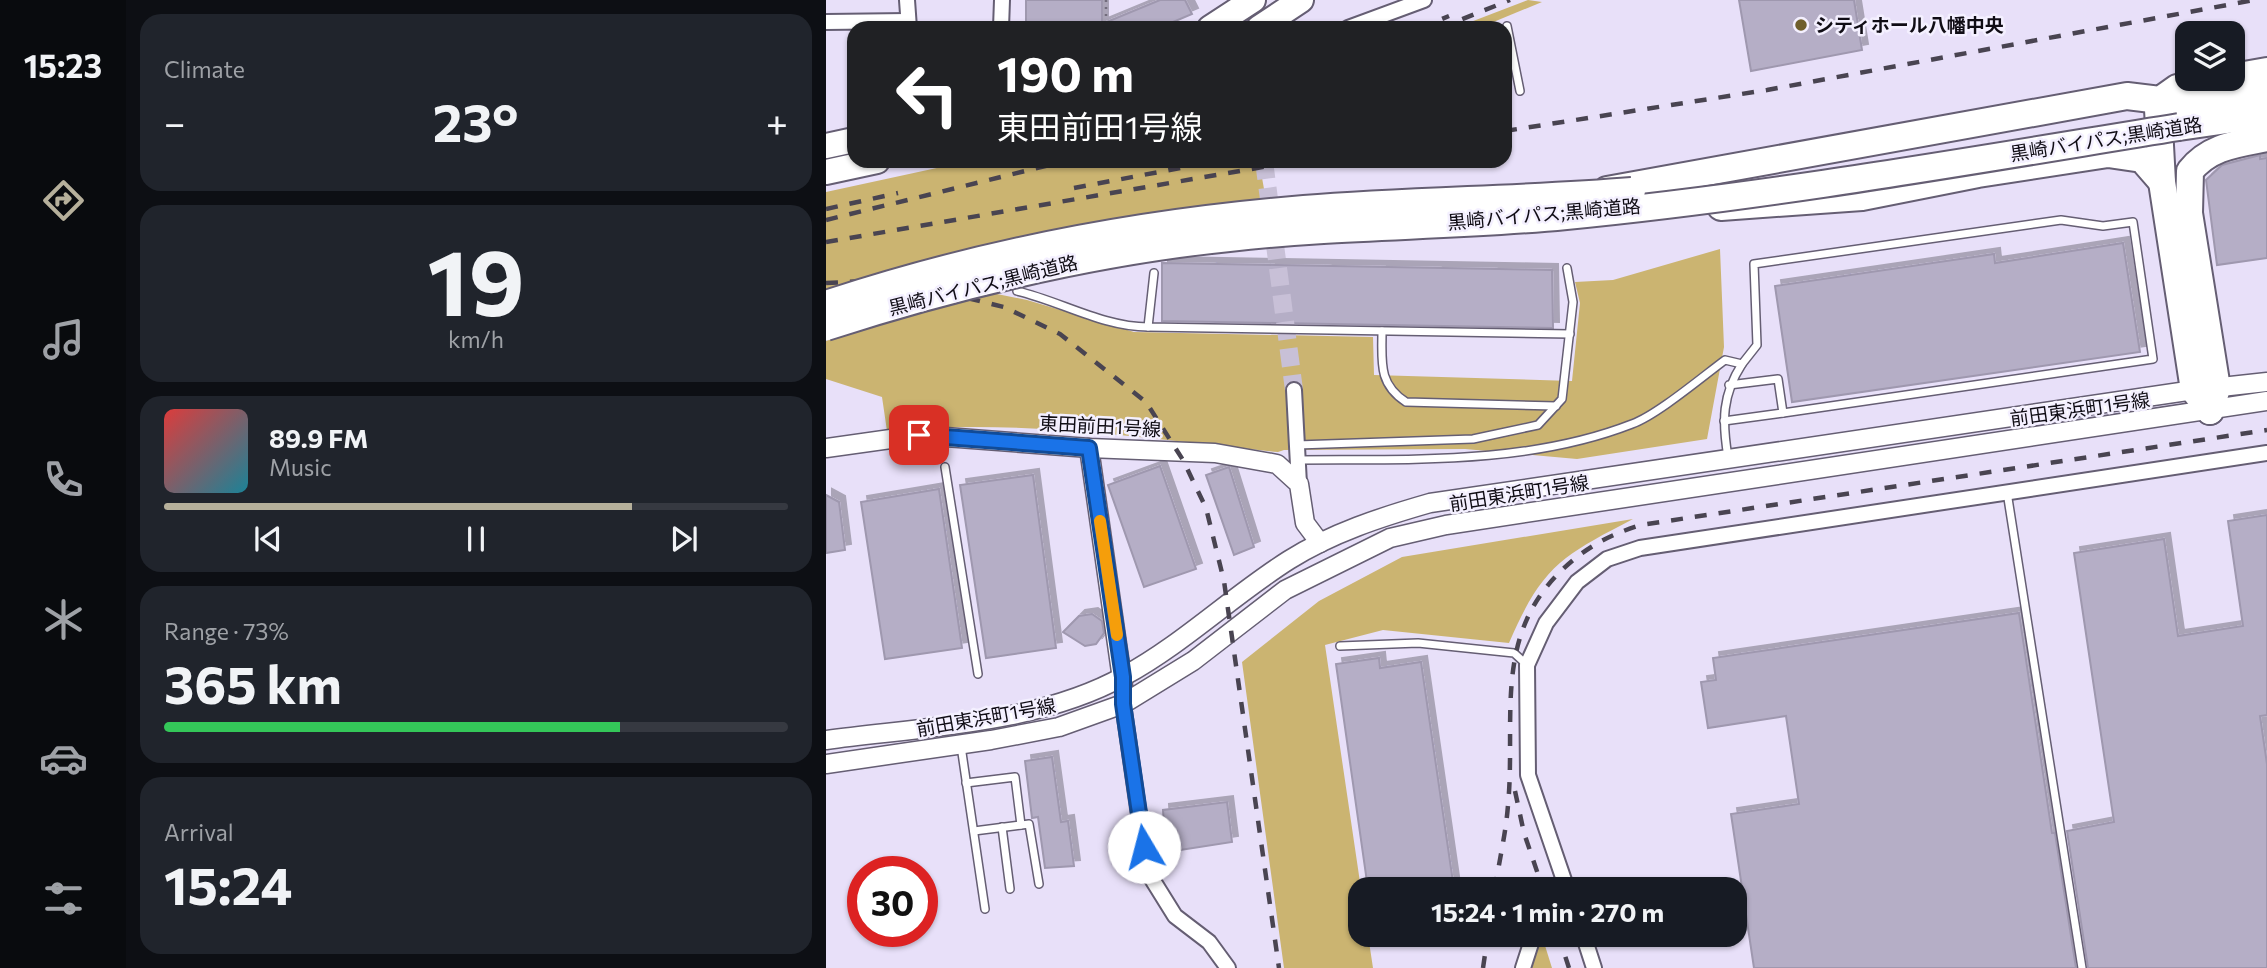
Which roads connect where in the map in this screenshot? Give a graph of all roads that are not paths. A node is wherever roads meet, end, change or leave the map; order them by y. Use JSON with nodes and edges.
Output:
{"nodes":[{"id":1,"x":907,"y":0,"type":"edge"},
{"id":2,"x":1002,"y":0,"type":"edge"},
{"id":3,"x":1301,"y":0,"type":"edge"},
{"id":4,"x":1424,"y":0,"type":"edge"},
{"id":5,"x":1241,"y":4,"type":"edge"},
{"id":6,"x":909,"y":21,"type":"edge"},
{"id":7,"x":1001,"y":21,"type":"edge"},
{"id":8,"x":1219,"y":21,"type":"edge"},
{"id":9,"x":1270,"y":21,"type":"edge"},
{"id":10,"x":1367,"y":21,"type":"edge"},
{"id":11,"x":826,"y":22,"type":"edge"},
{"id":12,"x":847,"y":23,"type":"edge"},
{"id":13,"x":1512,"y":51,"type":"edge"},
{"id":14,"x":2267,"y":71,"type":"edge"},
{"id":15,"x":2245,"y":75,"type":"edge"},
{"id":16,"x":2175,"y":90,"type":"edge"},
{"id":17,"x":1520,"y":91,"type":"dead end"},
{"id":18,"x":2267,"y":93,"type":"edge"},
{"id":19,"x":2160,"y":100,"type":"junction"},
{"id":20,"x":2267,"y":114,"type":"edge"},
{"id":21,"x":2267,"y":138,"type":"edge"},
{"id":22,"x":847,"y":142,"type":"edge"},
{"id":23,"x":826,"y":146,"type":"edge"},
{"id":24,"x":847,"y":167,"type":"edge"},
{"id":25,"x":826,"y":172,"type":"edge"},
{"id":26,"x":2162,"y":182,"type":"junction"},
{"id":27,"x":1567,"y":206,"type":"junction"},
{"id":28,"x":2189,"y":213,"type":"junction"},
{"id":29,"x":1567,"y":268,"type":"dead end"},
{"id":30,"x":1154,"y":273,"type":"dead end"},
{"id":31,"x":1017,"y":291,"type":"dead end"},
{"id":32,"x":826,"y":304,"type":"edge"},
{"id":33,"x":826,"y":327,"type":"edge"},
{"id":34,"x":1148,"y":327,"type":"junction"},
{"id":35,"x":1382,"y":331,"type":"junction"},
{"id":36,"x":1570,"y":334,"type":"junction"},
{"id":37,"x":1742,"y":364,"type":"junction"},
{"id":38,"x":2267,"y":382,"type":"edge"},
{"id":39,"x":1728,"y":385,"type":"junction"},
{"id":40,"x":1294,"y":390,"type":"tunnel mouth"},
{"id":41,"x":2207,"y":396,"type":"junction"},
{"id":42,"x":2267,"y":401,"type":"edge"},
{"id":43,"x":1556,"y":406,"type":"junction"},
{"id":44,"x":1783,"y":413,"type":"junction"},
{"id":45,"x":1724,"y":421,"type":"junction"},
{"id":46,"x":826,"y":448,"type":"edge"},
{"id":47,"x":1089,"y":448,"type":"junction"},
{"id":48,"x":1297,"y":452,"type":"junction"},
{"id":49,"x":2267,"y":453,"type":"edge"},
{"id":50,"x":1728,"y":459,"type":"junction"},
{"id":51,"x":945,"y":467,"type":"dead end"},
{"id":52,"x":1299,"y":484,"type":"junction"},
{"id":53,"x":2007,"y":492,"type":"junction"},
{"id":54,"x":1320,"y":543,"type":"junction"},
{"id":55,"x":1340,"y":646,"type":"dead end"},
{"id":56,"x":1527,"y":665,"type":"junction"},
{"id":57,"x":978,"y":674,"type":"dead end"},
{"id":58,"x":1123,"y":677,"type":"junction"},
{"id":59,"x":1123,"y":704,"type":"junction"},
{"id":60,"x":826,"y":740,"type":"edge"},
{"id":61,"x":961,"y":745,"type":"junction"},
{"id":62,"x":826,"y":764,"type":"edge"},
{"id":63,"x":966,"y":783,"type":"junction"},
{"id":64,"x":1021,"y":825,"type":"junction"},
{"id":65,"x":1002,"y":827,"type":"junction"},
{"id":66,"x":974,"y":831,"type":"junction"},
{"id":67,"x":1563,"y":877,"type":"edge"},
{"id":68,"x":1039,"y":884,"type":"dead end"},
{"id":69,"x":1010,"y":889,"type":"dead end"},
{"id":70,"x":985,"y":909,"type":"dead end"},
{"id":71,"x":1530,"y":947,"type":"edge"},
{"id":72,"x":1587,"y":947,"type":"edge"},
{"id":73,"x":1228,"y":968,"type":"edge"},
{"id":74,"x":1523,"y":968,"type":"edge"},
{"id":75,"x":1594,"y":968,"type":"edge"},
{"id":76,"x":2082,"y":968,"type":"edge"}],
"edges":[{"from":1,"to":6,"type":"street"},
{"from":2,"to":7,"type":"street"},
{"from":3,"to":9,"type":"highway"},
{"from":4,"to":10,"type":"street"},
{"from":5,"to":8,"type":"highway"},
{"from":11,"to":12,"type":"street"},
{"from":13,"to":17,"type":"lane"},
{"from":14,"to":15,"type":"highway"},
{"from":16,"to":19,"type":"highway"},
{"from":18,"to":27,"type":"highway","name":"黒崎バイパス;黒崎道路","bridge":true},
{"from":19,"to":26,"type":"highway"},
{"from":19,"to":27,"type":"highway","bridge":true},
{"from":19,"to":28,"type":"highway"},
{"from":20,"to":27,"type":"highway","name":"黒崎バイパス;黒崎道路","bridge":true},
{"from":21,"to":28,"type":"highway"},
{"from":22,"to":23,"type":"highway"},
{"from":24,"to":25,"type":"highway"},
{"from":26,"to":27,"type":"highway","bridge":true},
{"from":26,"to":41,"type":"highway"},
{"from":27,"to":32,"type":"highway","name":"黒崎バイパス;黒崎道路","bridge":true},
{"from":27,"to":33,"type":"highway","name":"黒崎バイパス;黒崎道路","bridge":true},
{"from":28,"to":41,"type":"highway"},
{"from":29,"to":36,"type":"lane"},
{"from":30,"to":34,"type":"lane"},
{"from":31,"to":34,"type":"lane"},
{"from":34,"to":35,"type":"lane"},
{"from":35,"to":36,"type":"lane"},
{"from":35,"to":43,"type":"lane"},
{"from":36,"to":43,"type":"lane"},
{"from":37,"to":39,"type":"lane"},
{"from":37,"to":44,"type":"lane"},
{"from":37,"to":48,"type":"lane"},
{"from":38,"to":41,"type":"street","name":"前田東浜町1号線"},
{"from":39,"to":44,"type":"lane"},
{"from":39,"to":45,"type":"lane"},
{"from":40,"to":48,"type":"street"},
{"from":41,"to":42,"type":"street","name":"前田東浜町1号線"},
{"from":41,"to":50,"type":"street","name":"前田東浜町1号線"},
{"from":41,"to":59,"type":"street","name":"前田東浜町1号線"},
{"from":43,"to":48,"type":"lane"},
{"from":44,"to":45,"type":"lane"},
{"from":45,"to":50,"type":"lane"},
{"from":46,"to":47,"type":"street","name":"東田前田1号線"},
{"from":47,"to":52,"type":"street","name":"東田前田1号線"},
{"from":47,"to":58,"type":"street"},
{"from":48,"to":52,"type":"street"},
{"from":49,"to":53,"type":"street"},
{"from":50,"to":54,"type":"street","name":"前田東浜町1号線"},
{"from":51,"to":57,"type":"lane"},
{"from":52,"to":54,"type":"street"},
{"from":53,"to":56,"type":"street"},
{"from":53,"to":76,"type":"lane"},
{"from":54,"to":58,"type":"street","name":"前田東浜町1号線"},
{"from":55,"to":56,"type":"lane"},
{"from":56,"to":67,"type":"street"},
{"from":58,"to":59,"type":"street"},
{"from":58,"to":60,"type":"street","name":"前田東浜町1号線"},
{"from":59,"to":61,"type":"street","name":"前田東浜町1号線"},
{"from":59,"to":73,"type":"street"},
{"from":61,"to":62,"type":"street","name":"前田東浜町1号線"},
{"from":61,"to":63,"type":"lane"},
{"from":63,"to":64,"type":"lane"},
{"from":63,"to":66,"type":"lane"},
{"from":64,"to":65,"type":"lane"},
{"from":64,"to":68,"type":"lane"},
{"from":65,"to":66,"type":"lane"},
{"from":65,"to":69,"type":"lane"},
{"from":66,"to":70,"type":"lane"},
{"from":71,"to":74,"type":"street"},
{"from":72,"to":75,"type":"street"}]}
